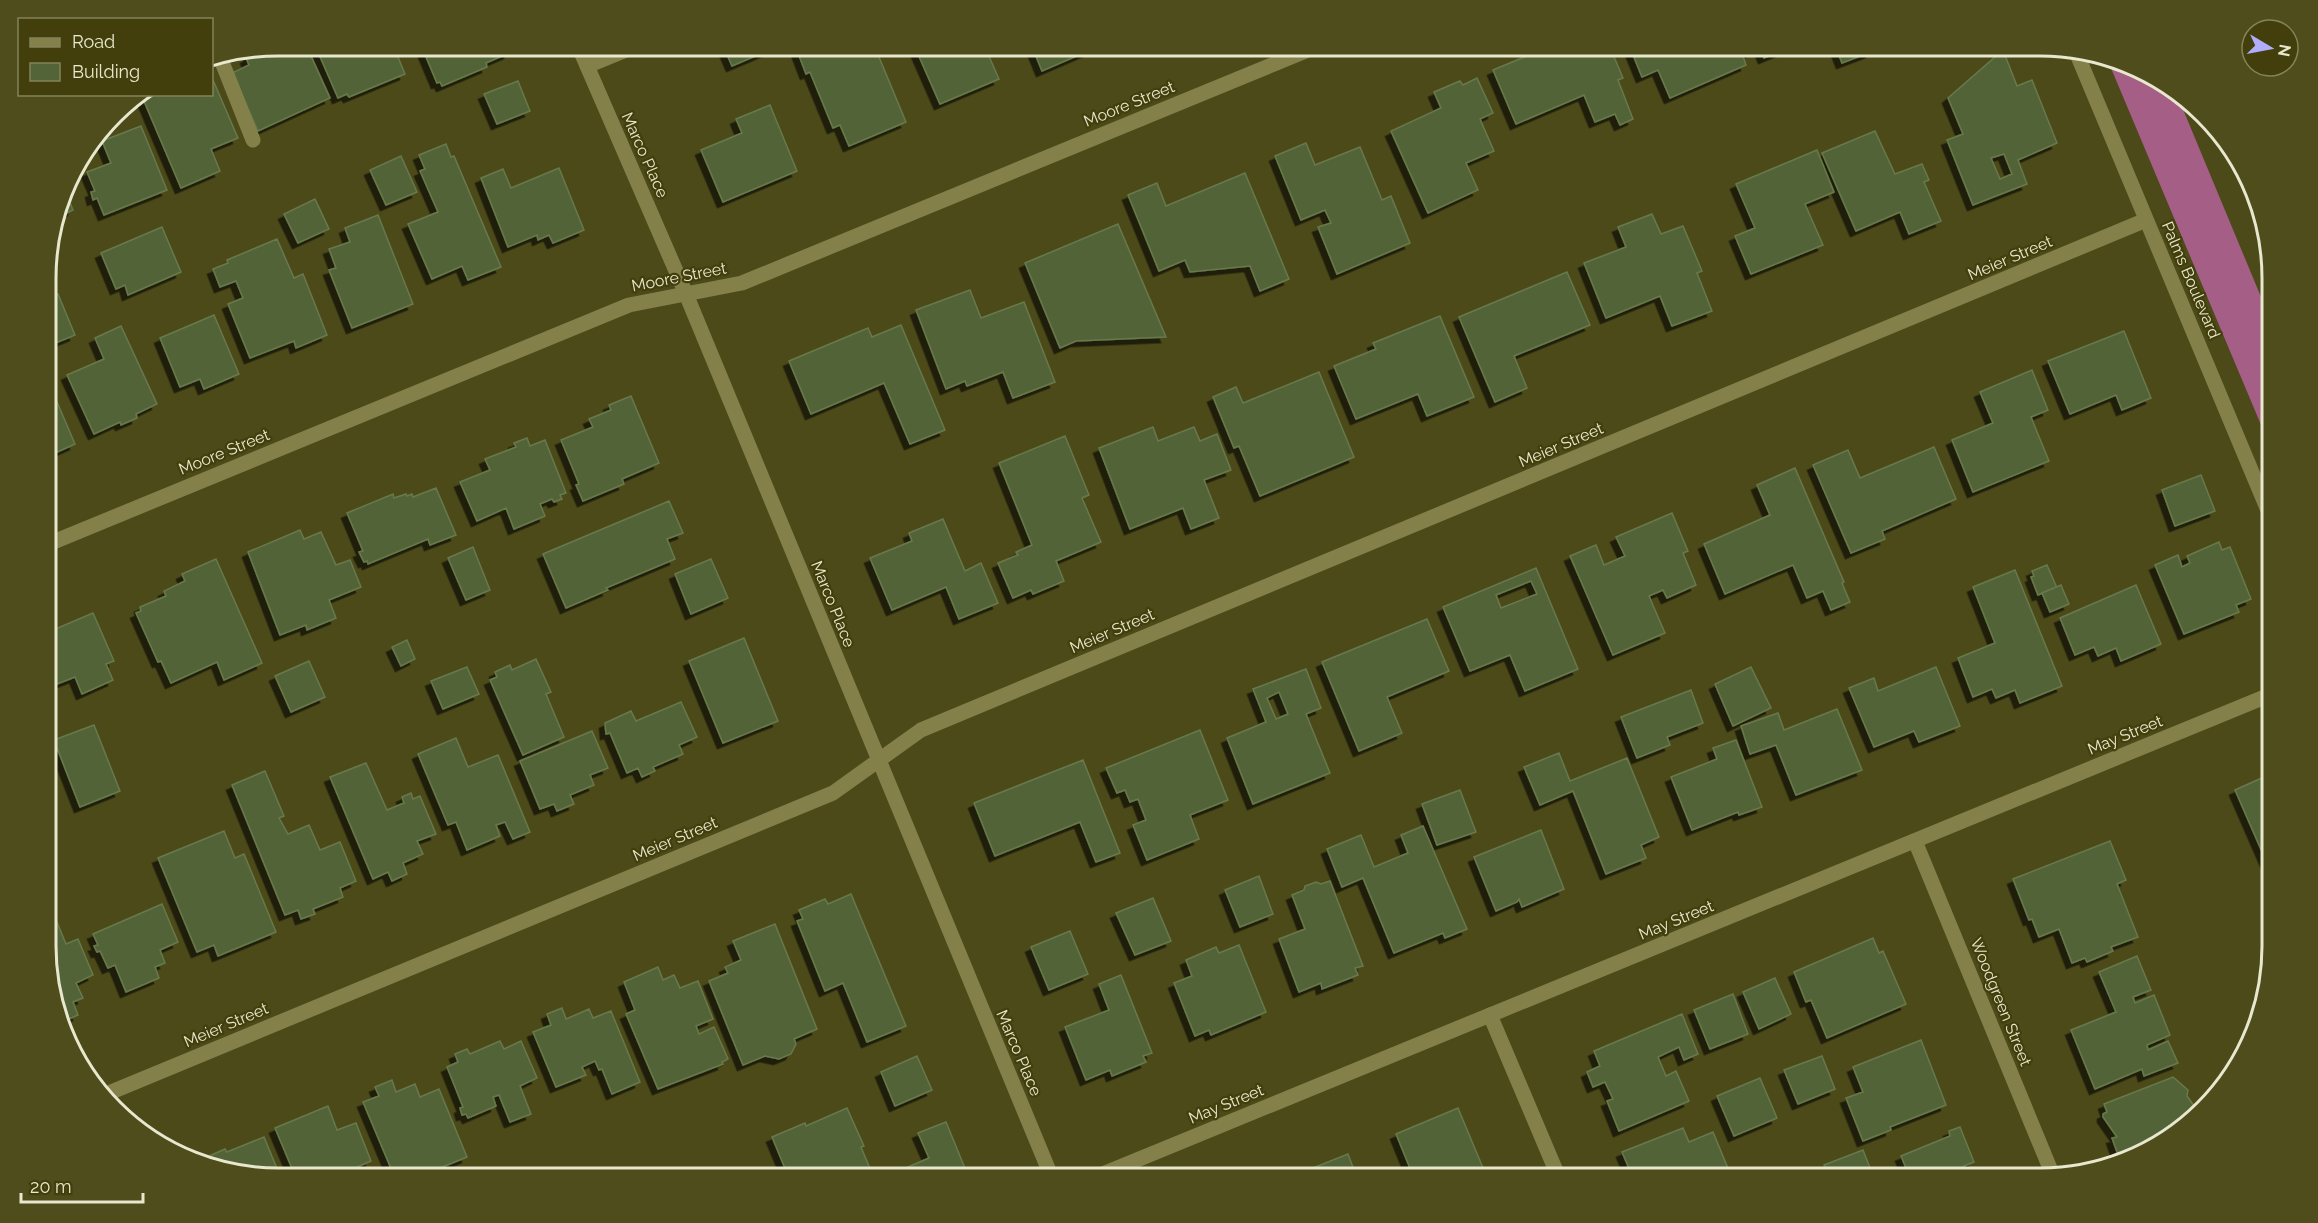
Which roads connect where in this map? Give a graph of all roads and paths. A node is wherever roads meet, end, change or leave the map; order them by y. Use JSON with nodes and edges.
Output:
{"nodes":[{"id":1,"x":583,"y":56,"type":"edge"},
{"id":2,"x":611,"y":56,"type":"edge"},
{"id":3,"x":1293,"y":56,"type":"edge"},
{"id":4,"x":2079,"y":59,"type":"edge"},
{"id":5,"x":222,"y":63,"type":"edge"},
{"id":6,"x":587,"y":66,"type":"junction"},
{"id":7,"x":253,"y":140,"type":"dead end"},
{"id":8,"x":2146,"y":220,"type":"junction"},
{"id":9,"x":686,"y":294,"type":"junction"},
{"id":10,"x":2262,"y":496,"type":"edge"},
{"id":11,"x":56,"y":541,"type":"edge"},
{"id":12,"x":2262,"y":698,"type":"edge"},
{"id":13,"x":878,"y":761,"type":"junction"},
{"id":14,"x":1915,"y":841,"type":"junction"},
{"id":15,"x":1490,"y":1015,"type":"junction"},
{"id":16,"x":111,"y":1092,"type":"edge"},
{"id":17,"x":2050,"y":1167,"type":"edge"},
{"id":18,"x":1048,"y":1168,"type":"edge"},
{"id":19,"x":1117,"y":1168,"type":"edge"},
{"id":20,"x":1555,"y":1168,"type":"edge"}],
"edges":[{"from":1,"to":6,"type":"street","name":"Marco Place"},
{"from":2,"to":6,"type":"street"},
{"from":3,"to":9,"type":"street","name":"Moore Street"},
{"from":4,"to":8,"type":"street","name":"Palms Boulevard"},
{"from":5,"to":7,"type":"street"},
{"from":6,"to":9,"type":"street","name":"Marco Place"},
{"from":8,"to":10,"type":"street","name":"Palms Boulevard"},
{"from":8,"to":13,"type":"street","name":"Meier Street"},
{"from":9,"to":11,"type":"street","name":"Moore Street"},
{"from":9,"to":13,"type":"street","name":"Marco Place"},
{"from":12,"to":14,"type":"street","name":"May Street"},
{"from":13,"to":16,"type":"street","name":"Meier Street"},
{"from":13,"to":18,"type":"street","name":"Marco Place"},
{"from":14,"to":15,"type":"street","name":"May Street"},
{"from":14,"to":17,"type":"street","name":"Woodgreen Street"},
{"from":15,"to":19,"type":"street","name":"May Street"},
{"from":15,"to":20,"type":"street"}]}
